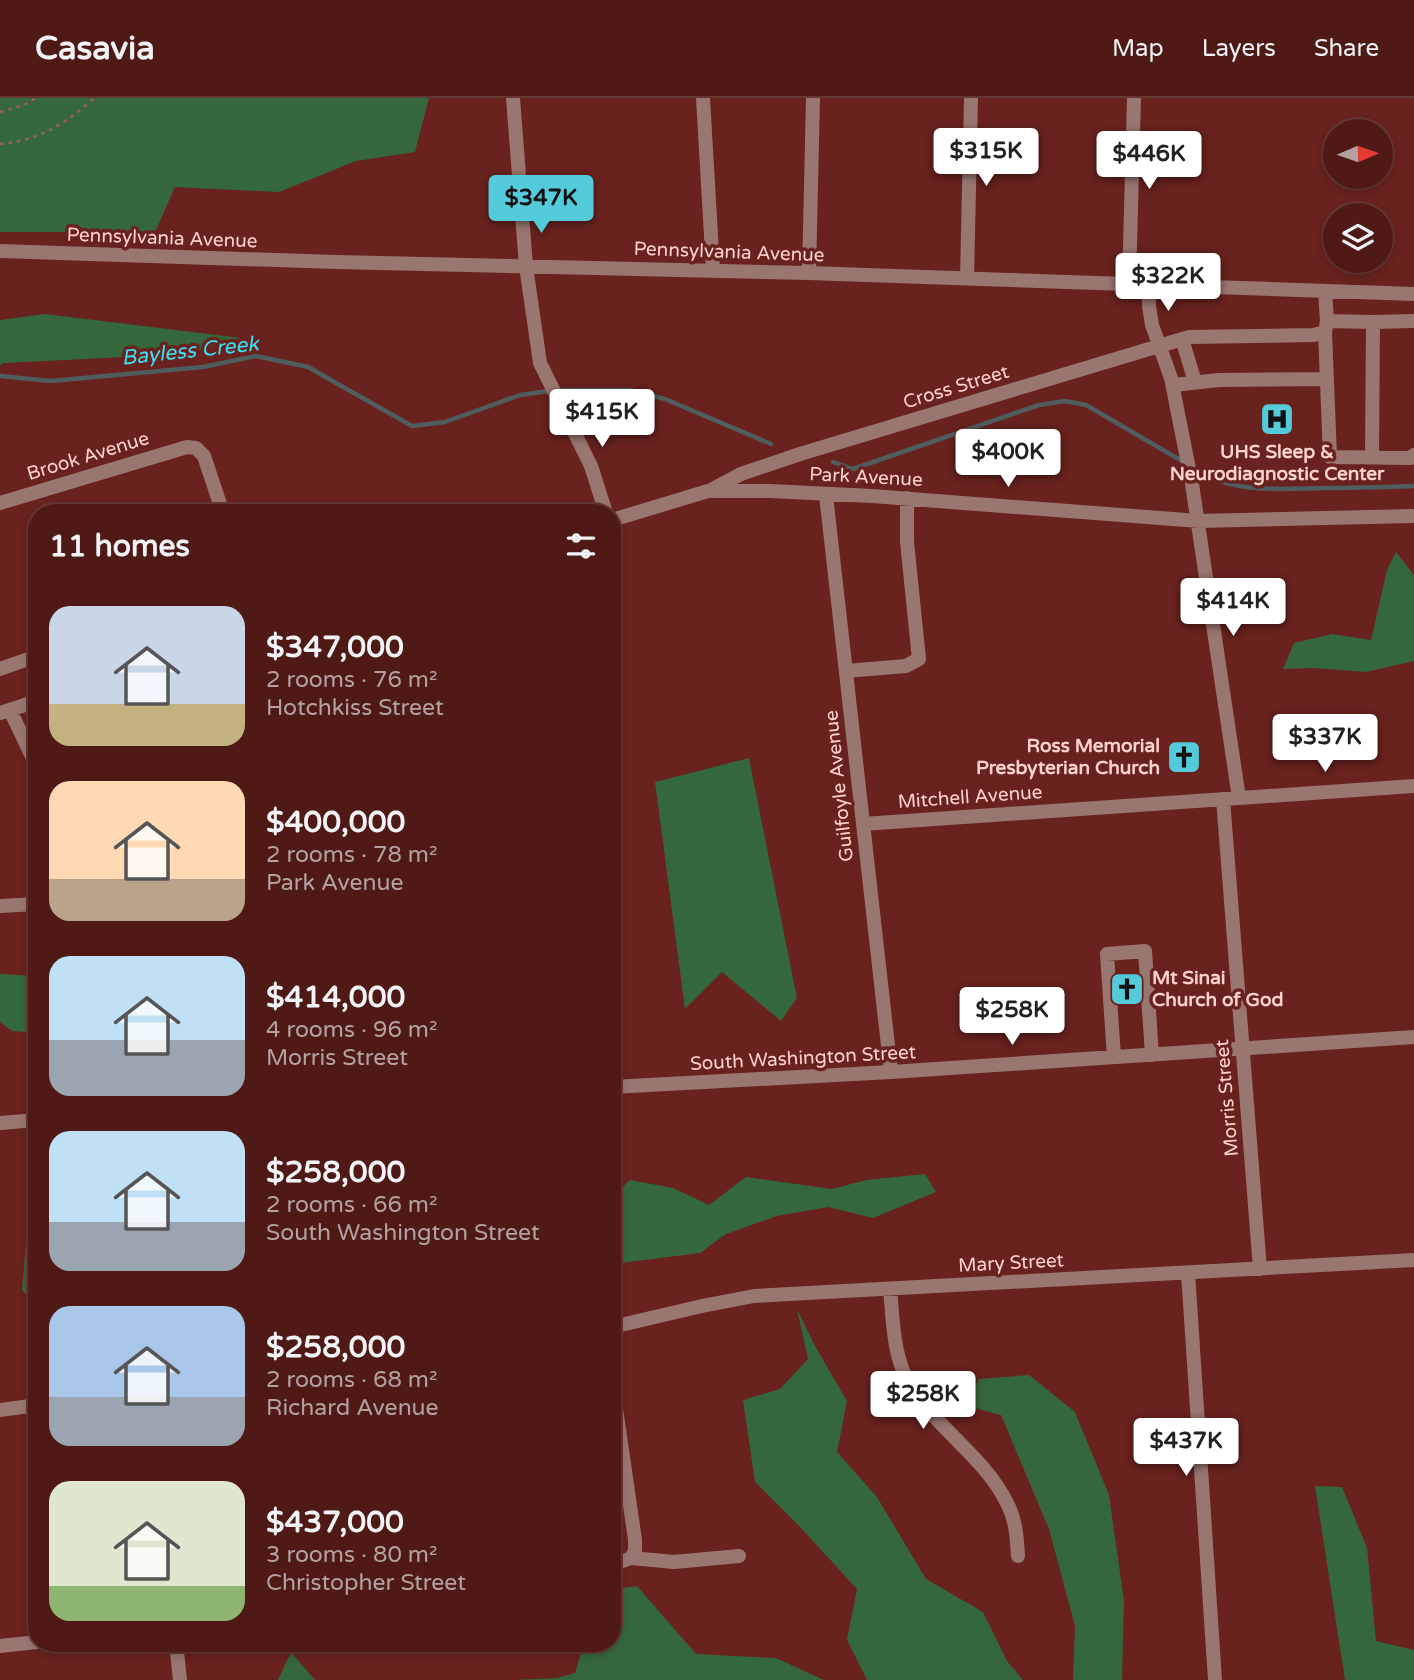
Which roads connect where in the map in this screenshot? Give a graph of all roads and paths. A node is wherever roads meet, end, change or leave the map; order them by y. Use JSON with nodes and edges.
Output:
{"nodes":[{"id":1,"x":36,"y":98,"type":"edge"},
{"id":2,"x":94,"y":98,"type":"edge"},
{"id":3,"x":513,"y":98,"type":"edge"},
{"id":4,"x":703,"y":98,"type":"edge"},
{"id":5,"x":813,"y":98,"type":"edge"},
{"id":6,"x":971,"y":98,"type":"edge"},
{"id":7,"x":1133,"y":98,"type":"edge"},
{"id":8,"x":0,"y":112,"type":"edge"},
{"id":9,"x":0,"y":144,"type":"edge"},
{"id":10,"x":0,"y":251,"type":"edge"},
{"id":11,"x":526,"y":266,"type":"junction"},
{"id":12,"x":713,"y":270,"type":"junction"},
{"id":13,"x":809,"y":273,"type":"junction"},
{"id":14,"x":967,"y":278,"type":"junction"},
{"id":15,"x":1129,"y":284,"type":"junction"},
{"id":16,"x":1149,"y":284,"type":"junction"},
{"id":17,"x":1325,"y":291,"type":"junction"},
{"id":18,"x":1394,"y":293,"type":"junction"},
{"id":19,"x":1414,"y":294,"type":"edge"},
{"id":20,"x":1393,"y":320,"type":"junction"},
{"id":21,"x":1414,"y":321,"type":"edge"},
{"id":22,"x":1373,"y":322,"type":"junction"},
{"id":23,"x":1326,"y":327,"type":"junction"},
{"id":24,"x":1182,"y":339,"type":"junction"},
{"id":25,"x":1159,"y":345,"type":"junction"},
{"id":26,"x":1327,"y":379,"type":"junction"},
{"id":27,"x":1195,"y":382,"type":"junction"},
{"id":28,"x":1173,"y":385,"type":"junction"},
{"id":29,"x":1414,"y":456,"type":"edge"},
{"id":30,"x":1372,"y":457,"type":"junction"},
{"id":31,"x":708,"y":491,"type":"junction"},
{"id":32,"x":826,"y":495,"type":"junction"},
{"id":33,"x":907,"y":498,"type":"junction"},
{"id":34,"x":0,"y":503,"type":"edge"},
{"id":35,"x":220,"y":504,"type":"edge"},
{"id":36,"x":603,"y":504,"type":"edge"},
{"id":37,"x":1414,"y":516,"type":"edge"},
{"id":38,"x":621,"y":517,"type":"edge"},
{"id":39,"x":1199,"y":521,"type":"junction"},
{"id":40,"x":28,"y":659,"type":"edge"},
{"id":41,"x":0,"y":669,"type":"edge"},
{"id":42,"x":846,"y":671,"type":"junction"},
{"id":43,"x":28,"y":704,"type":"edge"},
{"id":44,"x":5,"y":711,"type":"edge"},
{"id":45,"x":28,"y":751,"type":"edge"},
{"id":46,"x":1414,"y":786,"type":"edge"},
{"id":47,"x":1239,"y":798,"type":"junction"},
{"id":48,"x":1223,"y":799,"type":"junction"},
{"id":49,"x":863,"y":824,"type":"junction"},
{"id":50,"x":28,"y":904,"type":"edge"},
{"id":51,"x":0,"y":906,"type":"edge"},
{"id":52,"x":1414,"y":1037,"type":"edge"},
{"id":53,"x":1242,"y":1049,"type":"junction"},
{"id":54,"x":1152,"y":1055,"type":"junction"},
{"id":55,"x":1114,"y":1057,"type":"junction"},
{"id":56,"x":891,"y":1072,"type":"junction"},
{"id":57,"x":621,"y":1087,"type":"edge"},
{"id":58,"x":28,"y":1121,"type":"edge"},
{"id":59,"x":0,"y":1123,"type":"edge"},
{"id":60,"x":1414,"y":1260,"type":"edge"},
{"id":61,"x":1260,"y":1269,"type":"junction"},
{"id":62,"x":1188,"y":1273,"type":"junction"},
{"id":63,"x":890,"y":1289,"type":"junction"},
{"id":64,"x":621,"y":1326,"type":"edge"},
{"id":65,"x":28,"y":1406,"type":"edge"},
{"id":66,"x":0,"y":1410,"type":"edge"},
{"id":67,"x":621,"y":1443,"type":"edge"},
{"id":68,"x":739,"y":1556,"type":"dead end"},
{"id":69,"x":1018,"y":1556,"type":"dead end"},
{"id":70,"x":631,"y":1558,"type":"junction"},
{"id":71,"x":621,"y":1562,"type":"edge"},
{"id":72,"x":28,"y":1643,"type":"edge"},
{"id":73,"x":0,"y":1646,"type":"edge"},
{"id":74,"x":177,"y":1652,"type":"edge"},
{"id":75,"x":180,"y":1680,"type":"edge"},
{"id":76,"x":1215,"y":1680,"type":"edge"}],
"edges":[{"from":1,"to":8,"type":"path"},
{"from":2,"to":9,"type":"path"},
{"from":3,"to":11,"type":"street"},
{"from":4,"to":12,"type":"street"},
{"from":5,"to":13,"type":"street"},
{"from":6,"to":14,"type":"street"},
{"from":7,"to":15,"type":"street"},
{"from":10,"to":11,"type":"street","name":"Pennsylvania Avenue"},
{"from":11,"to":12,"type":"street","name":"Pennsylvania Avenue"},
{"from":11,"to":36,"type":"street"},
{"from":12,"to":13,"type":"street","name":"Pennsylvania Avenue"},
{"from":13,"to":14,"type":"street","name":"Pennsylvania Avenue"},
{"from":14,"to":15,"type":"street","name":"Pennsylvania Avenue"},
{"from":15,"to":16,"type":"street","name":"Pennsylvania Avenue"},
{"from":16,"to":17,"type":"street","name":"Pennsylvania Avenue"},
{"from":16,"to":25,"type":"street"},
{"from":17,"to":18,"type":"street","name":"Pennsylvania Avenue"},
{"from":17,"to":23,"type":"street"},
{"from":18,"to":19,"type":"street","name":"Pennsylvania Avenue"},
{"from":18,"to":20,"type":"street"},
{"from":20,"to":21,"type":"street","name":"Cross Street"},
{"from":20,"to":22,"type":"street","name":"Cross Street"},
{"from":22,"to":23,"type":"street","name":"Cross Street"},
{"from":22,"to":30,"type":"street"},
{"from":23,"to":24,"type":"street","name":"Cross Street"},
{"from":23,"to":26,"type":"street"},
{"from":24,"to":25,"type":"street","name":"Cross Street"},
{"from":24,"to":27,"type":"street"},
{"from":25,"to":28,"type":"street"},
{"from":25,"to":31,"type":"street","name":"Cross Street"},
{"from":26,"to":27,"type":"street"},
{"from":26,"to":30,"type":"street"},
{"from":27,"to":28,"type":"street"},
{"from":28,"to":39,"type":"street"},
{"from":29,"to":30,"type":"street"},
{"from":31,"to":32,"type":"street","name":"Park Avenue"},
{"from":31,"to":38,"type":"street","name":"Park Avenue"},
{"from":32,"to":33,"type":"street","name":"Park Avenue"},
{"from":32,"to":42,"type":"street","name":"Guilfoyle Avenue"},
{"from":33,"to":39,"type":"street","name":"Park Avenue"},
{"from":33,"to":42,"type":"street"},
{"from":34,"to":35,"type":"street","name":"Brook Avenue"},
{"from":37,"to":39,"type":"street","name":"Park Avenue"},
{"from":39,"to":47,"type":"street"},
{"from":40,"to":41,"type":"street"},
{"from":42,"to":49,"type":"street","name":"Guilfoyle Avenue"},
{"from":43,"to":44,"type":"street"},
{"from":44,"to":45,"type":"street"},
{"from":46,"to":47,"type":"street","name":"Mitchell Avenue"},
{"from":47,"to":48,"type":"street","name":"Mitchell Avenue"},
{"from":48,"to":49,"type":"street","name":"Mitchell Avenue"},
{"from":48,"to":53,"type":"street","name":"Morris Street"},
{"from":49,"to":56,"type":"street","name":"Guilfoyle Avenue"},
{"from":50,"to":51,"type":"street"},
{"from":52,"to":53,"type":"street","name":"South Washington Street"},
{"from":53,"to":54,"type":"street","name":"South Washington Street"},
{"from":53,"to":61,"type":"street","name":"Morris Street"},
{"from":54,"to":55,"type":"street","name":"South Washington Street"},
{"from":54,"to":55,"type":"street"},
{"from":55,"to":56,"type":"street","name":"South Washington Street"},
{"from":56,"to":57,"type":"street","name":"South Washington Street"},
{"from":58,"to":59,"type":"street"},
{"from":60,"to":61,"type":"street","name":"Mary Street"},
{"from":61,"to":62,"type":"street","name":"Mary Street"},
{"from":62,"to":63,"type":"street","name":"Mary Street"},
{"from":62,"to":76,"type":"street"},
{"from":63,"to":64,"type":"street","name":"Mary Street"},
{"from":63,"to":69,"type":"street"},
{"from":65,"to":66,"type":"street"},
{"from":67,"to":70,"type":"street"},
{"from":68,"to":70,"type":"street"},
{"from":70,"to":71,"type":"street"},
{"from":72,"to":73,"type":"street"},
{"from":74,"to":75,"type":"street"}]}
